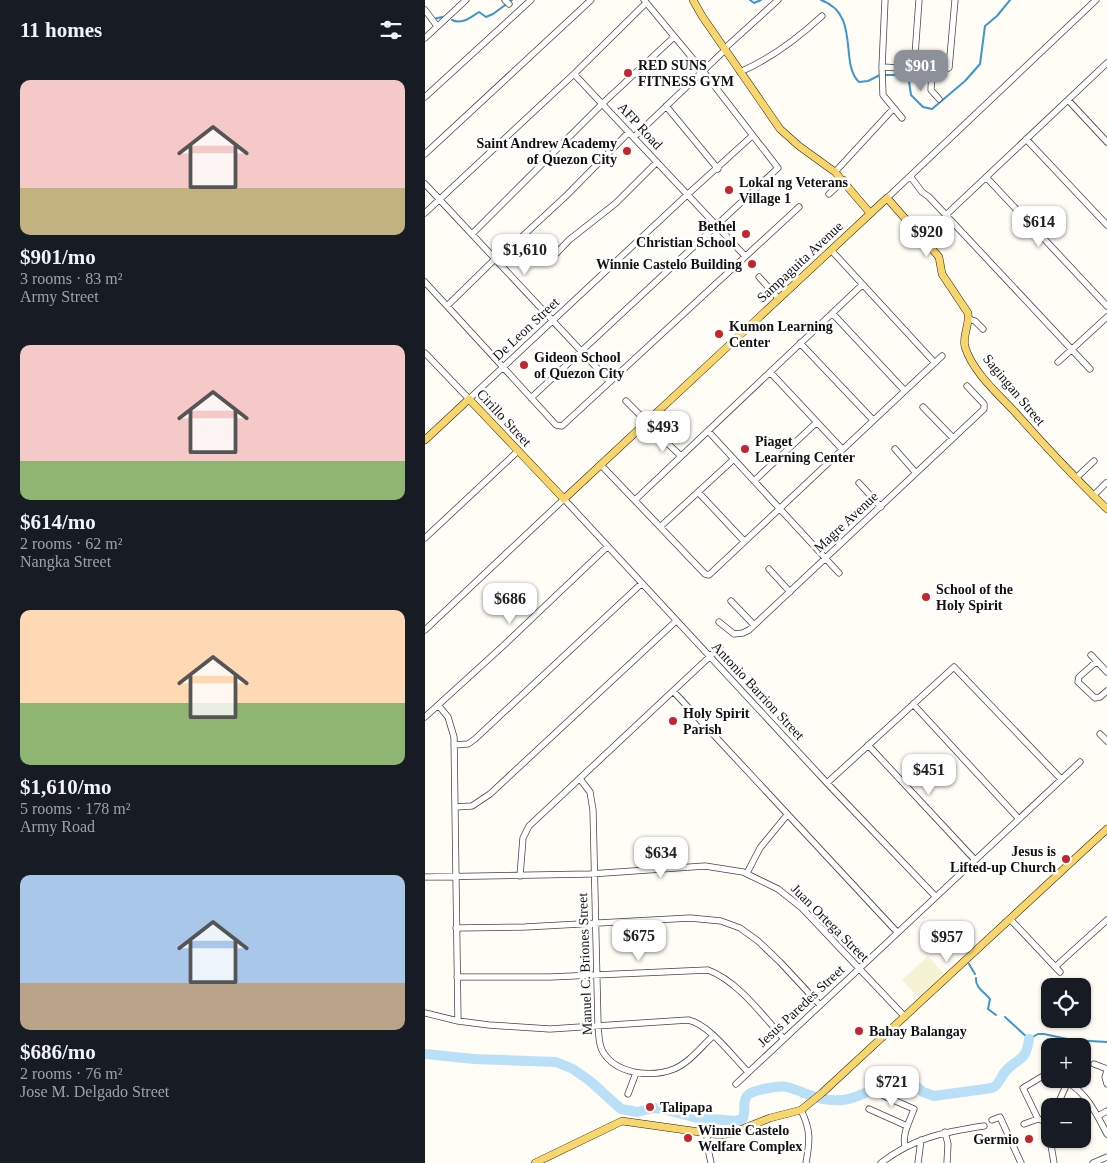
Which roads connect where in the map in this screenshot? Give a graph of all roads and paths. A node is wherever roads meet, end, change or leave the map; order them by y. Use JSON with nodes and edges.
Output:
{"nodes":[{"id":1,"x":466,"y":0,"type":"edge"},
{"id":2,"x":531,"y":0,"type":"edge"},
{"id":3,"x":591,"y":0,"type":"edge"},
{"id":4,"x":693,"y":0,"type":"edge"},
{"id":5,"x":778,"y":0,"type":"edge"},
{"id":6,"x":885,"y":0,"type":"edge"},
{"id":7,"x":919,"y":0,"type":"edge"},
{"id":8,"x":955,"y":0,"type":"edge"},
{"id":9,"x":1096,"y":0,"type":"edge"},
{"id":10,"x":645,"y":1,"type":"edge"},
{"id":11,"x":426,"y":11,"type":"edge"},
{"id":12,"x":822,"y":16,"type":"dead end"},
{"id":13,"x":436,"y":24,"type":"junction"},
{"id":14,"x":674,"y":37,"type":"junction"},
{"id":15,"x":425,"y":38,"type":"edge"},
{"id":16,"x":725,"y":50,"type":"junction"},
{"id":17,"x":1107,"y":63,"type":"edge"},
{"id":18,"x":914,"y":69,"type":"junction"},
{"id":19,"x":932,"y":70,"type":"junction"},
{"id":20,"x":703,"y":71,"type":"junction"},
{"id":21,"x":739,"y":72,"type":"junction"},
{"id":22,"x":882,"y":72,"type":"junction"},
{"id":23,"x":574,"y":74,"type":"junction"},
{"id":24,"x":425,"y":97,"type":"edge"},
{"id":25,"x":939,"y":99,"type":"dead end"},
{"id":26,"x":1068,"y":100,"type":"junction"},
{"id":27,"x":602,"y":104,"type":"junction"},
{"id":28,"x":666,"y":106,"type":"junction"},
{"id":29,"x":893,"y":109,"type":"junction"},
{"id":30,"x":902,"y":118,"type":"dead end"},
{"id":31,"x":629,"y":132,"type":"junction"},
{"id":32,"x":752,"y":136,"type":"junction"},
{"id":33,"x":633,"y":137,"type":"junction"},
{"id":34,"x":1026,"y":139,"type":"junction"},
{"id":35,"x":1107,"y":142,"type":"edge"},
{"id":36,"x":425,"y":154,"type":"edge"},
{"id":37,"x":657,"y":162,"type":"junction"},
{"id":38,"x":718,"y":169,"type":"junction"},
{"id":39,"x":835,"y":172,"type":"junction"},
{"id":40,"x":910,"y":176,"type":"junction"},
{"id":41,"x":986,"y":177,"type":"junction"},
{"id":42,"x":844,"y":180,"type":"junction"},
{"id":43,"x":425,"y":184,"type":"edge"},
{"id":44,"x":688,"y":194,"type":"junction"},
{"id":45,"x":829,"y":194,"type":"dead end"},
{"id":46,"x":887,"y":198,"type":"junction"},
{"id":47,"x":440,"y":199,"type":"junction"},
{"id":48,"x":799,"y":207,"type":"dead end"},
{"id":49,"x":425,"y":213,"type":"edge"},
{"id":50,"x":870,"y":213,"type":"junction"},
{"id":51,"x":946,"y":215,"type":"junction"},
{"id":52,"x":1107,"y":225,"type":"edge"},
{"id":53,"x":717,"y":226,"type":"junction"},
{"id":54,"x":472,"y":234,"type":"junction"},
{"id":55,"x":831,"y":250,"type":"junction"},
{"id":56,"x":745,"y":256,"type":"junction"},
{"id":57,"x":552,"y":258,"type":"dead end"},
{"id":58,"x":495,"y":259,"type":"junction"},
{"id":59,"x":759,"y":277,"type":"dead end"},
{"id":60,"x":425,"y":282,"type":"edge"},
{"id":61,"x":862,"y":284,"type":"junction"},
{"id":62,"x":779,"y":299,"type":"junction"},
{"id":63,"x":447,"y":306,"type":"junction"},
{"id":64,"x":1107,"y":306,"type":"edge"},
{"id":65,"x":831,"y":313,"type":"junction"},
{"id":66,"x":1107,"y":317,"type":"edge"},
{"id":67,"x":969,"y":319,"type":"junction"},
{"id":68,"x":553,"y":321,"type":"junction"},
{"id":69,"x":983,"y":329,"type":"dead end"},
{"id":70,"x":800,"y":343,"type":"junction"},
{"id":71,"x":1072,"y":350,"type":"junction"},
{"id":72,"x":581,"y":352,"type":"junction"},
{"id":73,"x":942,"y":356,"type":"dead end"},
{"id":74,"x":426,"y":357,"type":"edge"},
{"id":75,"x":1058,"y":362,"type":"dead end"},
{"id":76,"x":935,"y":363,"type":"junction"},
{"id":77,"x":503,"y":367,"type":"junction"},
{"id":78,"x":1090,"y":369,"type":"dead end"},
{"id":79,"x":770,"y":372,"type":"junction"},
{"id":80,"x":610,"y":382,"type":"junction"},
{"id":81,"x":967,"y":386,"type":"dead end"},
{"id":82,"x":905,"y":391,"type":"junction"},
{"id":83,"x":531,"y":398,"type":"junction"},
{"id":84,"x":469,"y":399,"type":"junction"},
{"id":85,"x":626,"y":402,"type":"dead end"},
{"id":86,"x":923,"y":407,"type":"dead end"},
{"id":87,"x":873,"y":420,"type":"junction"},
{"id":88,"x":817,"y":422,"type":"junction"},
{"id":89,"x":648,"y":424,"type":"junction"},
{"id":90,"x":708,"y":431,"type":"junction"},
{"id":91,"x":953,"y":438,"type":"junction"},
{"id":92,"x":425,"y":440,"type":"edge"},
{"id":93,"x":895,"y":449,"type":"dead end"},
{"id":94,"x":842,"y":450,"type":"junction"},
{"id":95,"x":518,"y":451,"type":"junction"},
{"id":96,"x":681,"y":456,"type":"junction"},
{"id":97,"x":733,"y":459,"type":"junction"},
{"id":98,"x":1094,"y":460,"type":"dead end"},
{"id":99,"x":601,"y":465,"type":"junction"},
{"id":100,"x":916,"y":473,"type":"junction"},
{"id":101,"x":1076,"y":478,"type":"junction"},
{"id":102,"x":754,"y":481,"type":"junction"},
{"id":103,"x":859,"y":483,"type":"dead end"},
{"id":104,"x":1106,"y":483,"type":"edge"},
{"id":105,"x":698,"y":492,"type":"junction"},
{"id":106,"x":1093,"y":496,"type":"junction"},
{"id":107,"x":564,"y":500,"type":"junction"},
{"id":108,"x":635,"y":500,"type":"junction"},
{"id":109,"x":881,"y":506,"type":"junction"},
{"id":110,"x":779,"y":508,"type":"junction"},
{"id":111,"x":1107,"y":509,"type":"edge"},
{"id":112,"x":660,"y":527,"type":"junction"},
{"id":113,"x":425,"y":538,"type":"edge"},
{"id":114,"x":744,"y":541,"type":"junction"},
{"id":115,"x":607,"y":547,"type":"junction"},
{"id":116,"x":825,"y":558,"type":"junction"},
{"id":117,"x":769,"y":569,"type":"dead end"},
{"id":118,"x":839,"y":573,"type":"dead end"},
{"id":119,"x":641,"y":584,"type":"junction"},
{"id":120,"x":790,"y":592,"type":"junction"},
{"id":121,"x":731,"y":601,"type":"dead end"},
{"id":122,"x":676,"y":620,"type":"junction"},
{"id":123,"x":719,"y":622,"type":"dead end"},
{"id":124,"x":754,"y":625,"type":"junction"},
{"id":125,"x":425,"y":630,"type":"edge"},
{"id":126,"x":720,"y":647,"type":"dead end"},
{"id":127,"x":1091,"y":655,"type":"dead end"},
{"id":128,"x":709,"y":657,"type":"junction"},
{"id":129,"x":1097,"y":661,"type":"junction"},
{"id":130,"x":1107,"y":672,"type":"edge"},
{"id":131,"x":673,"y":691,"type":"junction"},
{"id":132,"x":1107,"y":691,"type":"edge"},
{"id":133,"x":913,"y":704,"type":"junction"},
{"id":134,"x":438,"y":705,"type":"junction"},
{"id":135,"x":425,"y":716,"type":"edge"},
{"id":136,"x":1100,"y":734,"type":"dead end"},
{"id":137,"x":1107,"y":741,"type":"edge"},
{"id":138,"x":454,"y":744,"type":"junction"},
{"id":139,"x":868,"y":745,"type":"junction"},
{"id":140,"x":1080,"y":762,"type":"dead end"},
{"id":141,"x":580,"y":779,"type":"junction"},
{"id":142,"x":1061,"y":779,"type":"junction"},
{"id":143,"x":827,"y":783,"type":"junction"},
{"id":144,"x":455,"y":808,"type":"junction"},
{"id":145,"x":787,"y":815,"type":"junction"},
{"id":146,"x":1019,"y":819,"type":"junction"},
{"id":147,"x":1107,"y":829,"type":"edge"},
{"id":148,"x":975,"y":860,"type":"junction"},
{"id":149,"x":595,"y":873,"type":"junction"},
{"id":150,"x":747,"y":873,"type":"junction"},
{"id":151,"x":425,"y":876,"type":"edge"},
{"id":152,"x":456,"y":876,"type":"junction"},
{"id":153,"x":520,"y":876,"type":"junction"},
{"id":154,"x":936,"y":897,"type":"junction"},
{"id":155,"x":1010,"y":919,"type":"junction"},
{"id":156,"x":1107,"y":920,"type":"edge"},
{"id":157,"x":597,"y":924,"type":"junction"},
{"id":158,"x":456,"y":928,"type":"junction"},
{"id":159,"x":897,"y":932,"type":"junction"},
{"id":160,"x":1055,"y":967,"type":"junction"},
{"id":161,"x":859,"y":968,"type":"junction"},
{"id":162,"x":1060,"y":972,"type":"dead end"},
{"id":163,"x":598,"y":975,"type":"junction"},
{"id":164,"x":457,"y":977,"type":"junction"},
{"id":165,"x":820,"y":1005,"type":"junction"},
{"id":166,"x":425,"y":1012,"type":"edge"},
{"id":167,"x":905,"y":1017,"type":"junction"},
{"id":168,"x":458,"y":1021,"type":"junction"},
{"id":169,"x":598,"y":1025,"type":"junction"},
{"id":170,"x":713,"y":1036,"type":"junction"},
{"id":171,"x":784,"y":1039,"type":"junction"},
{"id":172,"x":1094,"y":1064,"type":"dead end"},
{"id":173,"x":1107,"y":1070,"type":"edge"},
{"id":174,"x":748,"y":1072,"type":"junction"},
{"id":175,"x":636,"y":1073,"type":"junction"},
{"id":176,"x":1041,"y":1077,"type":"edge"},
{"id":177,"x":736,"y":1084,"type":"dead end"},
{"id":178,"x":1107,"y":1084,"type":"edge"},
{"id":179,"x":1076,"y":1088,"type":"edge"},
{"id":180,"x":628,"y":1094,"type":"dead end"},
{"id":181,"x":884,"y":1096,"type":"dead end"},
{"id":182,"x":869,"y":1109,"type":"dead end"},
{"id":183,"x":801,"y":1110,"type":"junction"},
{"id":184,"x":1107,"y":1111,"type":"edge"},
{"id":185,"x":1098,"y":1116,"type":"junction"},
{"id":186,"x":1038,"y":1119,"type":"junction"},
{"id":187,"x":993,"y":1120,"type":"dead end"},
{"id":188,"x":1041,"y":1120,"type":"edge"},
{"id":189,"x":1024,"y":1124,"type":"dead end"},
{"id":190,"x":907,"y":1126,"type":"junction"},
{"id":191,"x":983,"y":1126,"type":"dead end"},
{"id":192,"x":945,"y":1132,"type":"junction"},
{"id":193,"x":707,"y":1134,"type":"junction"},
{"id":194,"x":1107,"y":1134,"type":"edge"},
{"id":195,"x":921,"y":1140,"type":"junction"},
{"id":196,"x":905,"y":1146,"type":"junction"},
{"id":197,"x":1052,"y":1148,"type":"edge"},
{"id":198,"x":1107,"y":1157,"type":"edge"},
{"id":199,"x":535,"y":1163,"type":"edge"},
{"id":200,"x":711,"y":1163,"type":"edge"},
{"id":201,"x":806,"y":1163,"type":"edge"},
{"id":202,"x":881,"y":1163,"type":"edge"},
{"id":203,"x":918,"y":1163,"type":"edge"},
{"id":204,"x":947,"y":1163,"type":"edge"},
{"id":205,"x":1021,"y":1163,"type":"edge"},
{"id":206,"x":1054,"y":1163,"type":"edge"},
{"id":207,"x":1093,"y":1163,"type":"edge"}],
"edges":[{"from":1,"to":13,"type":"street"},
{"from":2,"to":24,"type":"street"},
{"from":3,"to":36,"type":"street"},
{"from":4,"to":16,"type":"main road"},
{"from":5,"to":16,"type":"street"},
{"from":6,"to":22,"type":"street"},
{"from":7,"to":18,"type":"street"},
{"from":8,"to":19,"type":"street"},
{"from":9,"to":40,"type":"street","name":"Sampaguita Avenue"},
{"from":10,"to":14,"type":"street"},
{"from":10,"to":23,"type":"street"},
{"from":11,"to":13,"type":"street"},
{"from":12,"to":21,"type":"street"},
{"from":13,"to":15,"type":"street"},
{"from":14,"to":20,"type":"street"},
{"from":14,"to":27,"type":"street"},
{"from":16,"to":20,"type":"street"},
{"from":16,"to":21,"type":"main road"},
{"from":17,"to":26,"type":"street"},
{"from":18,"to":19,"type":"street"},
{"from":18,"to":22,"type":"street"},
{"from":19,"to":25,"type":"street"},
{"from":20,"to":28,"type":"street"},
{"from":20,"to":32,"type":"street"},
{"from":21,"to":39,"type":"main road"},
{"from":22,"to":29,"type":"street"},
{"from":23,"to":27,"type":"street","name":"AFP Road"},
{"from":23,"to":47,"type":"street"},
{"from":26,"to":34,"type":"street"},
{"from":26,"to":35,"type":"street"},
{"from":27,"to":31,"type":"street","name":"AFP Road"},
{"from":27,"to":54,"type":"street"},
{"from":28,"to":33,"type":"street"},
{"from":28,"to":38,"type":"street"},
{"from":29,"to":30,"type":"street"},
{"from":29,"to":39,"type":"street"},
{"from":31,"to":33,"type":"street","name":"AFP Road"},
{"from":31,"to":58,"type":"street"},
{"from":32,"to":38,"type":"street","name":"De Leon Street"},
{"from":32,"to":53,"type":"street"},
{"from":33,"to":37,"type":"street","name":"AFP Road"},
{"from":34,"to":41,"type":"street"},
{"from":34,"to":52,"type":"street"},
{"from":37,"to":44,"type":"street","name":"AFP Road"},
{"from":37,"to":57,"type":"street"},
{"from":38,"to":44,"type":"street","name":"De Leon Street"},
{"from":39,"to":42,"type":"main road"},
{"from":40,"to":46,"type":"street","name":"Sampaguita Avenue"},
{"from":40,"to":51,"type":"street"},
{"from":41,"to":51,"type":"street"},
{"from":41,"to":64,"type":"street"},
{"from":42,"to":45,"type":"street"},
{"from":42,"to":50,"type":"main road"},
{"from":43,"to":47,"type":"street"},
{"from":44,"to":53,"type":"street","name":"AFP Road"},
{"from":44,"to":68,"type":"street","name":"De Leon Street"},
{"from":46,"to":50,"type":"main road","name":"Sampaguita Avenue"},
{"from":46,"to":67,"type":"main road"},
{"from":47,"to":49,"type":"street"},
{"from":47,"to":54,"type":"street"},
{"from":48,"to":56,"type":"street"},
{"from":50,"to":55,"type":"main road","name":"Sampaguita Avenue"},
{"from":51,"to":71,"type":"street"},
{"from":53,"to":56,"type":"street","name":"AFP Road"},
{"from":53,"to":72,"type":"street"},
{"from":54,"to":58,"type":"street"},
{"from":55,"to":61,"type":"street"},
{"from":55,"to":62,"type":"main road","name":"Sampaguita Avenue"},
{"from":56,"to":80,"type":"street"},
{"from":58,"to":63,"type":"street"},
{"from":58,"to":68,"type":"street"},
{"from":59,"to":62,"type":"street"},
{"from":60,"to":63,"type":"street"},
{"from":61,"to":65,"type":"street"},
{"from":61,"to":76,"type":"street"},
{"from":62,"to":89,"type":"main road","name":"Sampaguita Avenue"},
{"from":63,"to":77,"type":"street"},
{"from":65,"to":70,"type":"street"},
{"from":65,"to":82,"type":"street"},
{"from":66,"to":71,"type":"street"},
{"from":67,"to":69,"type":"street"},
{"from":67,"to":101,"type":"main road","name":"Sagingan Street"},
{"from":68,"to":72,"type":"street"},
{"from":68,"to":77,"type":"street","name":"De Leon Street"},
{"from":70,"to":79,"type":"street"},
{"from":70,"to":87,"type":"street"},
{"from":71,"to":75,"type":"street"},
{"from":71,"to":78,"type":"street"},
{"from":72,"to":80,"type":"street"},
{"from":72,"to":83,"type":"street"},
{"from":73,"to":76,"type":"street"},
{"from":74,"to":84,"type":"street","name":"Cirillo Street"},
{"from":76,"to":82,"type":"street"},
{"from":77,"to":83,"type":"street"},
{"from":77,"to":84,"type":"street","name":"De Leon Street"},
{"from":79,"to":88,"type":"street"},
{"from":79,"to":90,"type":"street"},
{"from":80,"to":83,"type":"street"},
{"from":81,"to":91,"type":"street","name":"Magre Avenue"},
{"from":82,"to":87,"type":"street"},
{"from":84,"to":92,"type":"main road","name":"De Leon Street"},
{"from":84,"to":95,"type":"main road","name":"Cirillo Street"},
{"from":85,"to":89,"type":"street"},
{"from":86,"to":91,"type":"street"},
{"from":87,"to":94,"type":"street"},
{"from":88,"to":94,"type":"street"},
{"from":88,"to":102,"type":"street"},
{"from":89,"to":96,"type":"street"},
{"from":89,"to":99,"type":"main road","name":"Sampaguita Avenue"},
{"from":90,"to":96,"type":"street"},
{"from":90,"to":97,"type":"street"},
{"from":91,"to":100,"type":"street","name":"Magre Avenue"},
{"from":93,"to":100,"type":"street"},
{"from":94,"to":110,"type":"street"},
{"from":95,"to":107,"type":"main road","name":"Cirillo Street"},
{"from":95,"to":113,"type":"street"},
{"from":96,"to":108,"type":"street"},
{"from":97,"to":102,"type":"street"},
{"from":97,"to":105,"type":"street"},
{"from":98,"to":101,"type":"street"},
{"from":99,"to":107,"type":"main road","name":"Sampaguita Avenue"},
{"from":99,"to":108,"type":"street"},
{"from":100,"to":109,"type":"street","name":"Magre Avenue"},
{"from":101,"to":106,"type":"main road","name":"Sagingan Street"},
{"from":102,"to":110,"type":"street"},
{"from":103,"to":109,"type":"street"},
{"from":104,"to":106,"type":"street"},
{"from":105,"to":112,"type":"street"},
{"from":105,"to":114,"type":"street"},
{"from":106,"to":111,"type":"main road","name":"Sagingan Street"},
{"from":107,"to":115,"type":"street","name":"Antonio Barrion Street"},
{"from":107,"to":125,"type":"street"},
{"from":108,"to":112,"type":"street"},
{"from":109,"to":116,"type":"street","name":"Magre Avenue"},
{"from":110,"to":114,"type":"street"},
{"from":110,"to":116,"type":"street"},
{"from":112,"to":114,"type":"street"},
{"from":115,"to":119,"type":"street","name":"Antonio Barrion Street"},
{"from":115,"to":134,"type":"street"},
{"from":116,"to":118,"type":"street"},
{"from":116,"to":120,"type":"street","name":"Magre Avenue"},
{"from":117,"to":120,"type":"street"},
{"from":119,"to":122,"type":"street","name":"Antonio Barrion Street"},
{"from":119,"to":138,"type":"street"},
{"from":120,"to":124,"type":"street","name":"Magre Avenue"},
{"from":121,"to":124,"type":"street"},
{"from":122,"to":128,"type":"street","name":"Antonio Barrion Street"},
{"from":122,"to":144,"type":"street"},
{"from":123,"to":124,"type":"street","name":"Magre Avenue"},
{"from":126,"to":128,"type":"street"},
{"from":127,"to":129,"type":"street"},
{"from":128,"to":131,"type":"street"},
{"from":128,"to":143,"type":"street","name":"Antonio Barrion Street"},
{"from":129,"to":130,"type":"street"},
{"from":129,"to":132,"type":"street"},
{"from":131,"to":141,"type":"street"},
{"from":131,"to":145,"type":"street"},
{"from":133,"to":139,"type":"street"},
{"from":133,"to":142,"type":"street"},
{"from":133,"to":146,"type":"street"},
{"from":134,"to":135,"type":"street"},
{"from":134,"to":138,"type":"street"},
{"from":136,"to":137,"type":"street"},
{"from":138,"to":144,"type":"street"},
{"from":139,"to":143,"type":"street"},
{"from":139,"to":148,"type":"street"},
{"from":140,"to":142,"type":"street","name":"Jesus Paredes Street"},
{"from":141,"to":149,"type":"street","name":"Manuel C. Briones Street"},
{"from":141,"to":153,"type":"street"},
{"from":142,"to":146,"type":"street","name":"Jesus Paredes Street"},
{"from":143,"to":154,"type":"street","name":"Antonio Barrion Street"},
{"from":144,"to":152,"type":"street"},
{"from":145,"to":150,"type":"street"},
{"from":145,"to":159,"type":"street"},
{"from":146,"to":148,"type":"street","name":"Jesus Paredes Street"},
{"from":147,"to":155,"type":"main road"},
{"from":148,"to":154,"type":"street","name":"Jesus Paredes Street"},
{"from":149,"to":150,"type":"street","name":"Juan Ortega Street"},
{"from":149,"to":153,"type":"street","name":"Juan Ortega Street"},
{"from":149,"to":157,"type":"street","name":"Manuel C. Briones Street"},
{"from":150,"to":161,"type":"street","name":"Juan Ortega Street"},
{"from":151,"to":152,"type":"street","name":"Juan Ortega Street"},
{"from":152,"to":153,"type":"street","name":"Juan Ortega Street"},
{"from":152,"to":158,"type":"street"},
{"from":154,"to":159,"type":"street","name":"Jesus Paredes Street"},
{"from":155,"to":160,"type":"street"},
{"from":155,"to":167,"type":"main road"},
{"from":156,"to":160,"type":"street"},
{"from":157,"to":158,"type":"street"},
{"from":157,"to":163,"type":"street","name":"Manuel C. Briones Street"},
{"from":157,"to":165,"type":"street"},
{"from":158,"to":164,"type":"street"},
{"from":159,"to":161,"type":"street","name":"Jesus Paredes Street"},
{"from":160,"to":162,"type":"street"},
{"from":161,"to":165,"type":"street","name":"Jesus Paredes Street"},
{"from":161,"to":167,"type":"street","name":"Juan Ortega Street"},
{"from":163,"to":164,"type":"street"},
{"from":163,"to":169,"type":"street","name":"Manuel C. Briones Street"},
{"from":163,"to":171,"type":"street"},
{"from":164,"to":168,"type":"street"},
{"from":165,"to":171,"type":"street","name":"Jesus Paredes Street"},
{"from":166,"to":168,"type":"street"},
{"from":167,"to":183,"type":"main road"},
{"from":168,"to":169,"type":"street"},
{"from":169,"to":170,"type":"street"},
{"from":169,"to":175,"type":"street","name":"Manuel C. Briones Street"},
{"from":170,"to":174,"type":"street"},
{"from":170,"to":175,"type":"street","name":"Manuel C. Briones Street"},
{"from":171,"to":174,"type":"street","name":"Jesus Paredes Street"},
{"from":172,"to":173,"type":"street"},
{"from":173,"to":178,"type":"street"},
{"from":174,"to":177,"type":"street","name":"Jesus Paredes Street"},
{"from":175,"to":180,"type":"street"},
{"from":176,"to":186,"type":"street"},
{"from":179,"to":185,"type":"street"},
{"from":181,"to":190,"type":"street"},
{"from":182,"to":190,"type":"street"},
{"from":183,"to":193,"type":"main road"},
{"from":183,"to":201,"type":"street"},
{"from":184,"to":185,"type":"street"},
{"from":185,"to":194,"type":"street"},
{"from":186,"to":188,"type":"street"},
{"from":186,"to":189,"type":"street"},
{"from":187,"to":205,"type":"street"},
{"from":190,"to":196,"type":"street"},
{"from":191,"to":192,"type":"street"},
{"from":192,"to":195,"type":"street"},
{"from":192,"to":204,"type":"street"},
{"from":193,"to":199,"type":"main road"},
{"from":193,"to":200,"type":"street"},
{"from":195,"to":196,"type":"street"},
{"from":195,"to":203,"type":"street"},
{"from":196,"to":202,"type":"street"},
{"from":197,"to":206,"type":"street"},
{"from":198,"to":207,"type":"street"}]}
